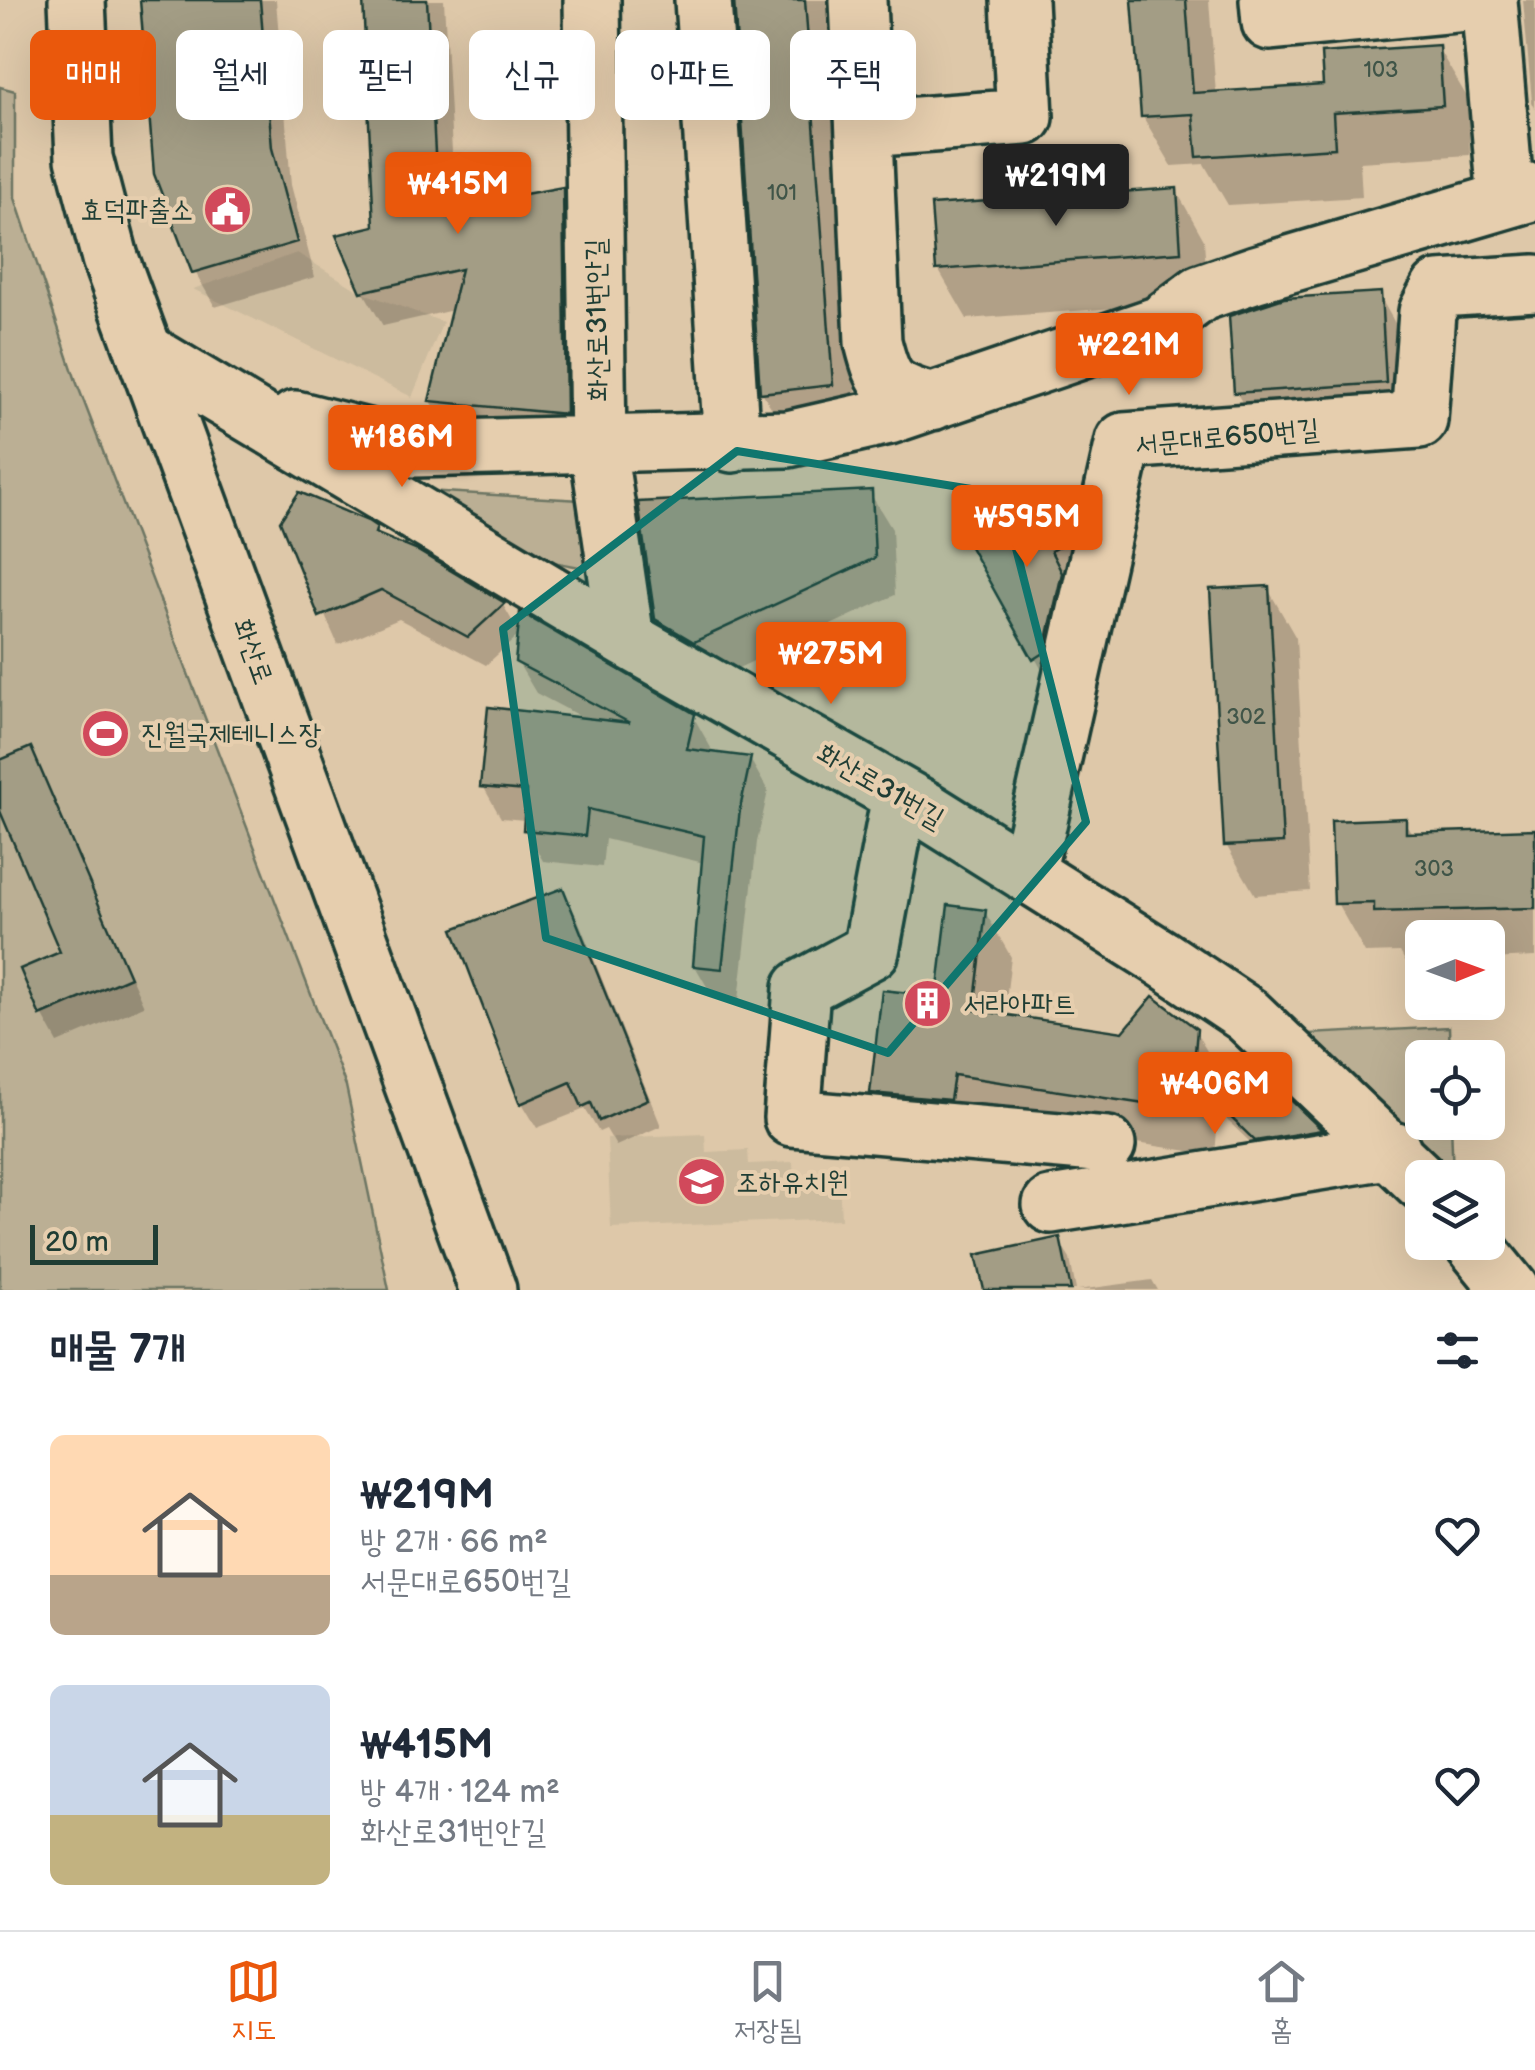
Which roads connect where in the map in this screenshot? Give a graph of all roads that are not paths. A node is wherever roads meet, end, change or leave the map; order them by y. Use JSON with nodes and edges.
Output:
{"nodes":[{"id":1,"x":77,"y":0,"type":"edge"},
{"id":2,"x":592,"y":0,"type":"edge"},
{"id":3,"x":703,"y":0,"type":"edge"},
{"id":4,"x":858,"y":0,"type":"edge"},
{"id":5,"x":1019,"y":0,"type":"edge"},
{"id":6,"x":1268,"y":0,"type":"edge"},
{"id":7,"x":1488,"y":0,"type":"edge"},
{"id":8,"x":1370,"y":6,"type":"edge"},
{"id":9,"x":865,"y":128,"type":"junction"},
{"id":10,"x":1520,"y":196,"type":"edge"},
{"id":11,"x":1535,"y":284,"type":"edge"},
{"id":12,"x":144,"y":351,"type":"junction"},
{"id":13,"x":224,"y":400,"type":"junction"},
{"id":14,"x":932,"y":402,"type":"junction"},
{"id":15,"x":732,"y":444,"type":"junction"},
{"id":16,"x":598,"y":447,"type":"junction"},
{"id":17,"x":626,"y":638,"type":"junction"},
{"id":18,"x":900,"y":796,"type":"junction"},
{"id":19,"x":1027,"y":874,"type":"junction"},
{"id":20,"x":1106,"y":1145,"type":"dead end"},
{"id":21,"x":1405,"y":1163,"type":"edge"},
{"id":22,"x":1405,"y":1166,"type":"edge"},
{"id":23,"x":1052,"y":1205,"type":"dead end"},
{"id":24,"x":1487,"y":1260,"type":"edge"},
{"id":25,"x":488,"y":1290,"type":"edge"},
{"id":26,"x":1511,"y":1290,"type":"edge"}],
"edges":[{"from":1,"to":12,"type":"street","name":"화산로"},
{"from":2,"to":16,"type":"street","name":"화산로31번안길"},
{"from":3,"to":15,"type":"street"},
{"from":4,"to":9,"type":"street"},
{"from":5,"to":9,"type":"street"},
{"from":6,"to":8,"type":"street"},
{"from":7,"to":8,"type":"street"},
{"from":7,"to":10,"type":"street"},
{"from":9,"to":14,"type":"street"},
{"from":10,"to":14,"type":"street"},
{"from":11,"to":19,"type":"street","name":"서문대로650번길"},
{"from":12,"to":13,"type":"street","name":"화산로31번길"},
{"from":12,"to":25,"type":"street","name":"화산로"},
{"from":13,"to":16,"type":"street"},
{"from":13,"to":17,"type":"street","name":"화산로31번길"},
{"from":14,"to":15,"type":"street"},
{"from":15,"to":16,"type":"street"},
{"from":16,"to":17,"type":"street","name":"화산로31번안길"},
{"from":17,"to":18,"type":"street","name":"화산로31번길"},
{"from":18,"to":19,"type":"street","name":"화산로31번길"},
{"from":18,"to":20,"type":"street"},
{"from":19,"to":21,"type":"street","name":"화산로31번길"},
{"from":22,"to":23,"type":"street"},
{"from":24,"to":26,"type":"street"}]}
